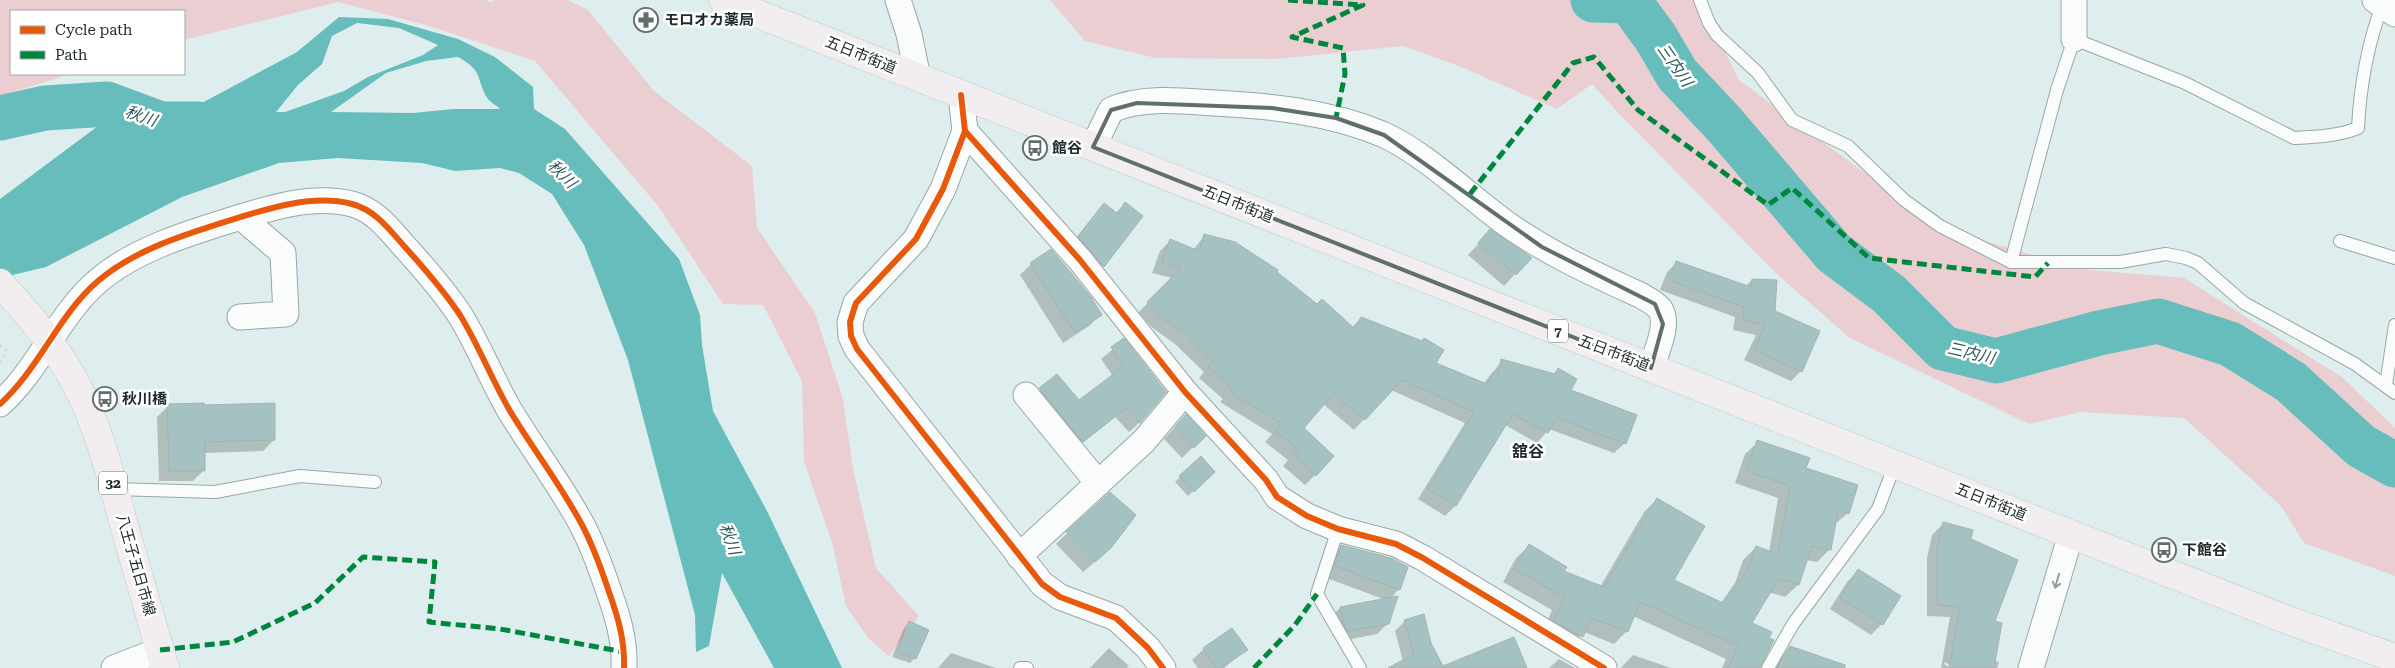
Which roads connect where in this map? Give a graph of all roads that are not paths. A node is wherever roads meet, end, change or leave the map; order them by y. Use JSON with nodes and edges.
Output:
{"nodes":[{"id":1,"x":723,"y":0,"type":"edge"},
{"id":2,"x":898,"y":0,"type":"edge"},
{"id":3,"x":1700,"y":0,"type":"edge"},
{"id":4,"x":2074,"y":0,"type":"edge"},
{"id":5,"x":2384,"y":6,"type":"edge"},
{"id":6,"x":2074,"y":39,"type":"junction"},
{"id":7,"x":918,"y":78,"type":"junction"},
{"id":8,"x":961,"y":95,"type":"junction"},
{"id":9,"x":965,"y":131,"type":"junction"},
{"id":10,"x":1093,"y":147,"type":"junction"},
{"id":11,"x":242,"y":217,"type":"junction"},
{"id":12,"x":2340,"y":241,"type":"dead end"},
{"id":13,"x":2395,"y":258,"type":"edge"},
{"id":14,"x":2011,"y":262,"type":"junction"},
{"id":15,"x":0,"y":283,"type":"edge"},
{"id":16,"x":240,"y":317,"type":"dead end"},
{"id":17,"x":2395,"y":325,"type":"edge"},
{"id":18,"x":50,"y":341,"type":"junction"},
{"id":19,"x":1651,"y":368,"type":"junction"},
{"id":20,"x":2390,"y":389,"type":"edge"},
{"id":21,"x":1185,"y":392,"type":"junction"},
{"id":22,"x":1026,"y":395,"type":"dead end"},
{"id":23,"x":0,"y":404,"type":"edge"},
{"id":24,"x":1896,"y":464,"type":"junction"},
{"id":25,"x":375,"y":482,"type":"dead end"},
{"id":26,"x":1098,"y":482,"type":"junction"},
{"id":27,"x":114,"y":489,"type":"junction"},
{"id":28,"x":1338,"y":529,"type":"junction"},
{"id":29,"x":2071,"y":534,"type":"junction"},
{"id":30,"x":1020,"y":556,"type":"junction"},
{"id":31,"x":2395,"y":658,"type":"edge"},
{"id":32,"x":162,"y":659,"type":"edge"},
{"id":33,"x":114,"y":668,"type":"edge"},
{"id":34,"x":624,"y":668,"type":"edge"},
{"id":35,"x":1020,"y":668,"type":"edge"},
{"id":36,"x":1027,"y":668,"type":"edge"},
{"id":37,"x":1161,"y":668,"type":"edge"},
{"id":38,"x":1360,"y":668,"type":"edge"},
{"id":39,"x":1604,"y":668,"type":"edge"},
{"id":40,"x":1768,"y":668,"type":"edge"},
{"id":41,"x":2031,"y":668,"type":"edge"}],
"edges":[{"from":1,"to":7,"type":"main road","name":"五日市街道","number":"7"},
{"from":2,"to":7,"type":"street"},
{"from":3,"to":14,"type":"lane"},
{"from":4,"to":6,"type":"street"},
{"from":5,"to":6,"type":"lane"},
{"from":6,"to":14,"type":"lane"},
{"from":7,"to":8,"type":"main road","name":"五日市街道","number":"7"},
{"from":8,"to":9,"type":"street"},
{"from":8,"to":10,"type":"main road","name":"五日市街道","number":"7"},
{"from":9,"to":21,"type":"street"},
{"from":9,"to":30,"type":"street"},
{"from":10,"to":19,"type":"main road","name":"五日市街道","number":"7"},
{"from":10,"to":19,"type":"street"},
{"from":11,"to":16,"type":"street"},
{"from":11,"to":18,"type":"street"},
{"from":11,"to":34,"type":"street"},
{"from":12,"to":13,"type":"lane"},
{"from":14,"to":20,"type":"lane"},
{"from":15,"to":18,"type":"main road","name":"八王子五日市線","number":"32"},
{"from":17,"to":20,"type":"lane"},
{"from":18,"to":23,"type":"street"},
{"from":18,"to":27,"type":"main road","name":"八王子五日市線","number":"32"},
{"from":19,"to":24,"type":"main road","name":"五日市街道","number":"7"},
{"from":21,"to":26,"type":"street"},
{"from":21,"to":28,"type":"street"},
{"from":22,"to":26,"type":"street"},
{"from":24,"to":29,"type":"main road","name":"五日市街道","number":"7"},
{"from":24,"to":40,"type":"lane"},
{"from":25,"to":27,"type":"lane"},
{"from":26,"to":30,"type":"street"},
{"from":27,"to":32,"type":"main road","name":"八王子五日市線","number":"32"},
{"from":28,"to":38,"type":"lane"},
{"from":28,"to":39,"type":"street"},
{"from":29,"to":31,"type":"main road","name":"五日市街道","number":"7"},
{"from":29,"to":41,"type":"street","one_way":true},
{"from":30,"to":37,"type":"street"},
{"from":32,"to":33,"type":"street"},
{"from":35,"to":36,"type":"lane"}]}
